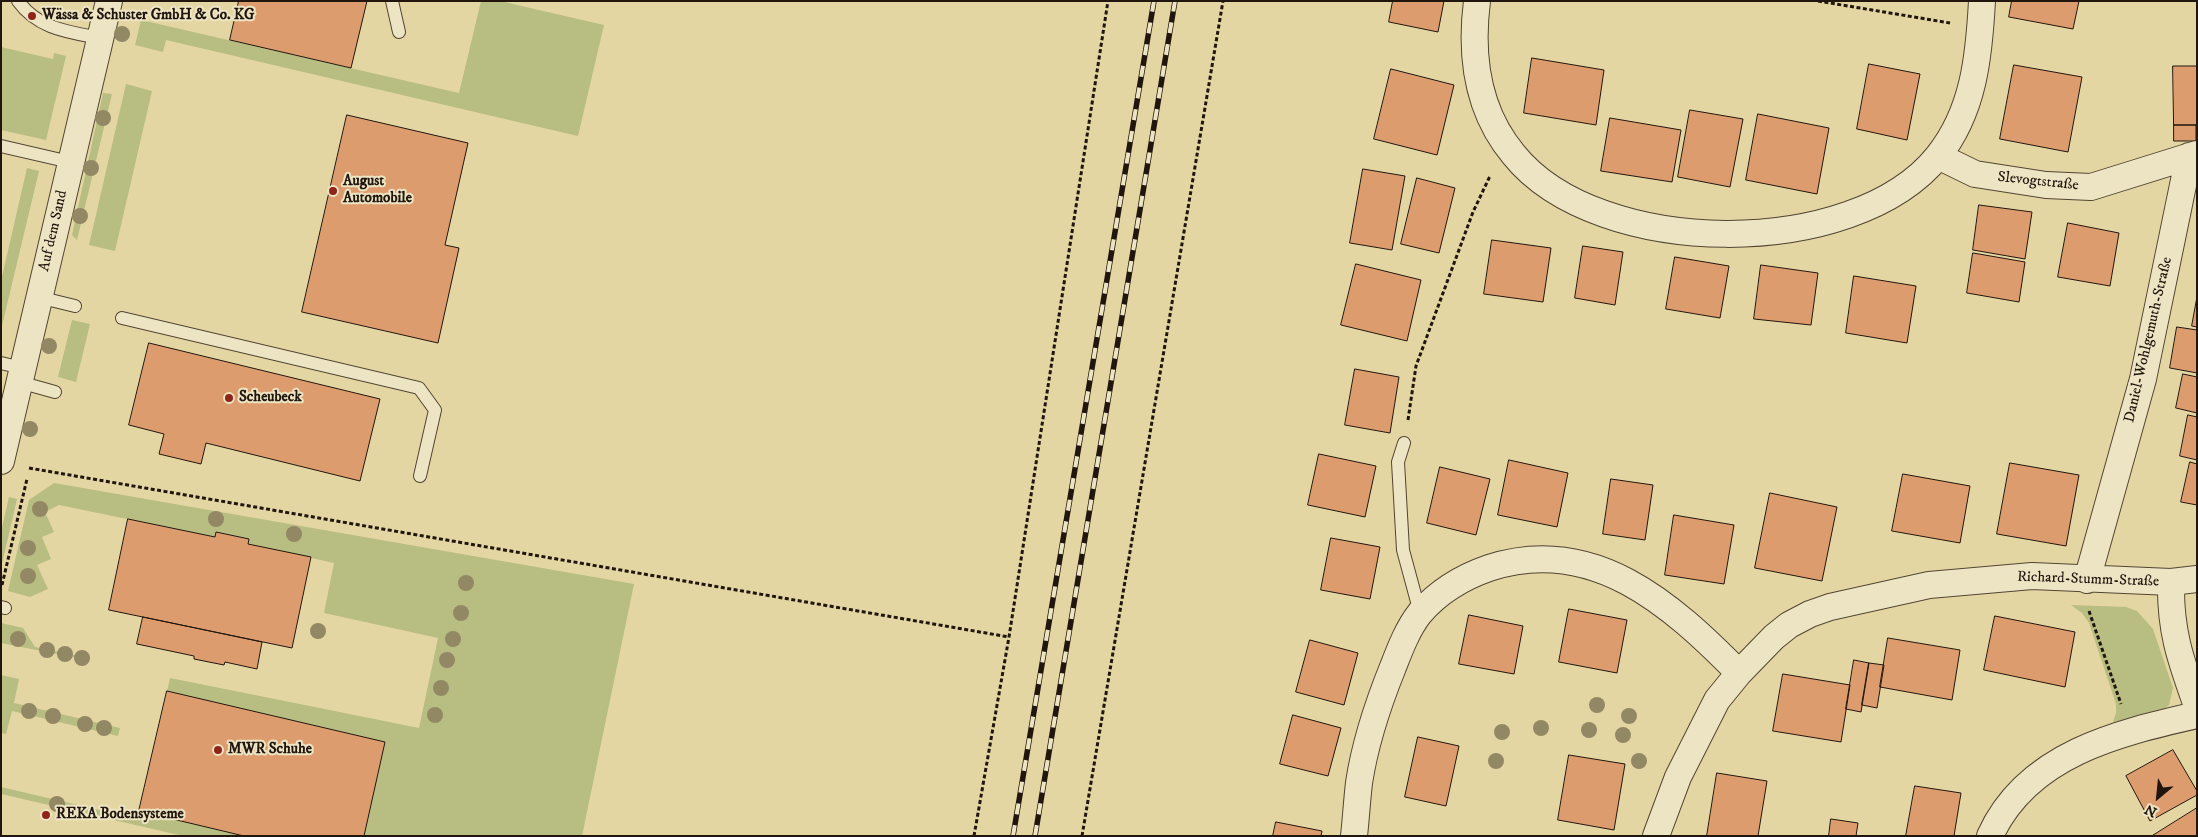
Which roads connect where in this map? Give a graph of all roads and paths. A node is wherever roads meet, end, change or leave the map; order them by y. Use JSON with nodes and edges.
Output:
{"nodes":[{"id":1,"x":18,"y":1,"type":"edge"},
{"id":2,"x":108,"y":1,"type":"edge"},
{"id":3,"x":392,"y":1,"type":"edge"},
{"id":4,"x":1108,"y":1,"type":"edge"},
{"id":5,"x":1223,"y":1,"type":"edge"},
{"id":6,"x":1477,"y":1,"type":"edge"},
{"id":7,"x":1818,"y":1,"type":"edge"},
{"id":8,"x":1982,"y":1,"type":"edge"},
{"id":9,"x":1980,"y":28,"type":"junction"},
{"id":10,"x":399,"y":32,"type":"dead end"},
{"id":11,"x":100,"y":38,"type":"junction"},
{"id":12,"x":1,"y":146,"type":"edge"},
{"id":13,"x":2193,"y":155,"type":"edge"},
{"id":14,"x":1514,"y":156,"type":"junction"},
{"id":15,"x":1938,"y":156,"type":"junction"},
{"id":16,"x":70,"y":162,"type":"junction"},
{"id":17,"x":38,"y":297,"type":"junction"},
{"id":18,"x":75,"y":306,"type":"dead end"},
{"id":19,"x":122,"y":318,"type":"dead end"},
{"id":20,"x":14,"y":371,"type":"edge"},
{"id":21,"x":55,"y":392,"type":"dead end"},
{"id":22,"x":1404,"y":443,"type":"joint"},
{"id":23,"x":7,"y":453,"type":"edge"},
{"id":24,"x":420,"y":476,"type":"dead end"},
{"id":25,"x":2197,"y":579,"type":"edge"},
{"id":26,"x":2087,"y":580,"type":"junction"},
{"id":27,"x":2171,"y":582,"type":"junction"},
{"id":28,"x":1420,"y":613,"type":"junction"},
{"id":29,"x":1009,"y":637,"type":"junction"},
{"id":30,"x":1739,"y":673,"type":"junction"},
{"id":31,"x":2197,"y":706,"type":"edge"},
{"id":32,"x":2197,"y":716,"type":"edge"},
{"id":33,"x":2127,"y":731,"type":"junction"},
{"id":34,"x":974,"y":836,"type":"edge"},
{"id":35,"x":1082,"y":836,"type":"edge"},
{"id":36,"x":1354,"y":836,"type":"edge"},
{"id":37,"x":1656,"y":836,"type":"edge"},
{"id":38,"x":1990,"y":836,"type":"edge"}],
"edges":[{"from":1,"to":11,"type":"lane"},
{"from":2,"to":11,"type":"street","name":"Auf dem Sand"},
{"from":3,"to":10,"type":"lane"},
{"from":4,"to":29,"type":"path"},
{"from":5,"to":35,"type":"path"},
{"from":6,"to":14,"type":"street"},
{"from":7,"to":9,"type":"path"},
{"from":8,"to":9,"type":"street"},
{"from":9,"to":15,"type":"street"},
{"from":11,"to":16,"type":"street","name":"Auf dem Sand"},
{"from":12,"to":16,"type":"lane"},
{"from":13,"to":15,"type":"street","name":"Slevogtstraße"},
{"from":13,"to":26,"type":"street","name":"Daniel-Wohlgemuth-Straße"},
{"from":14,"to":15,"type":"street"},
{"from":14,"to":22,"type":"path"},
{"from":16,"to":17,"type":"street","name":"Auf dem Sand"},
{"from":17,"to":18,"type":"lane"},
{"from":17,"to":20,"type":"street","name":"Auf dem Sand"},
{"from":19,"to":24,"type":"lane"},
{"from":20,"to":21,"type":"lane"},
{"from":20,"to":23,"type":"street","name":"Auf dem Sand"},
{"from":22,"to":28,"type":"lane"},
{"from":23,"to":29,"type":"path"},
{"from":25,"to":27,"type":"street","name":"Richard-Stumm-Straße"},
{"from":26,"to":27,"type":"street","name":"Richard-Stumm-Straße"},
{"from":26,"to":30,"type":"street","name":"Richard-Stumm-Straße"},
{"from":26,"to":33,"type":"path"},
{"from":27,"to":31,"type":"street"},
{"from":28,"to":30,"type":"street"},
{"from":28,"to":36,"type":"street"},
{"from":29,"to":34,"type":"path"},
{"from":30,"to":37,"type":"street","name":"Richard-Stumm-Straße"},
{"from":32,"to":33,"type":"street"},
{"from":33,"to":38,"type":"street"}]}
